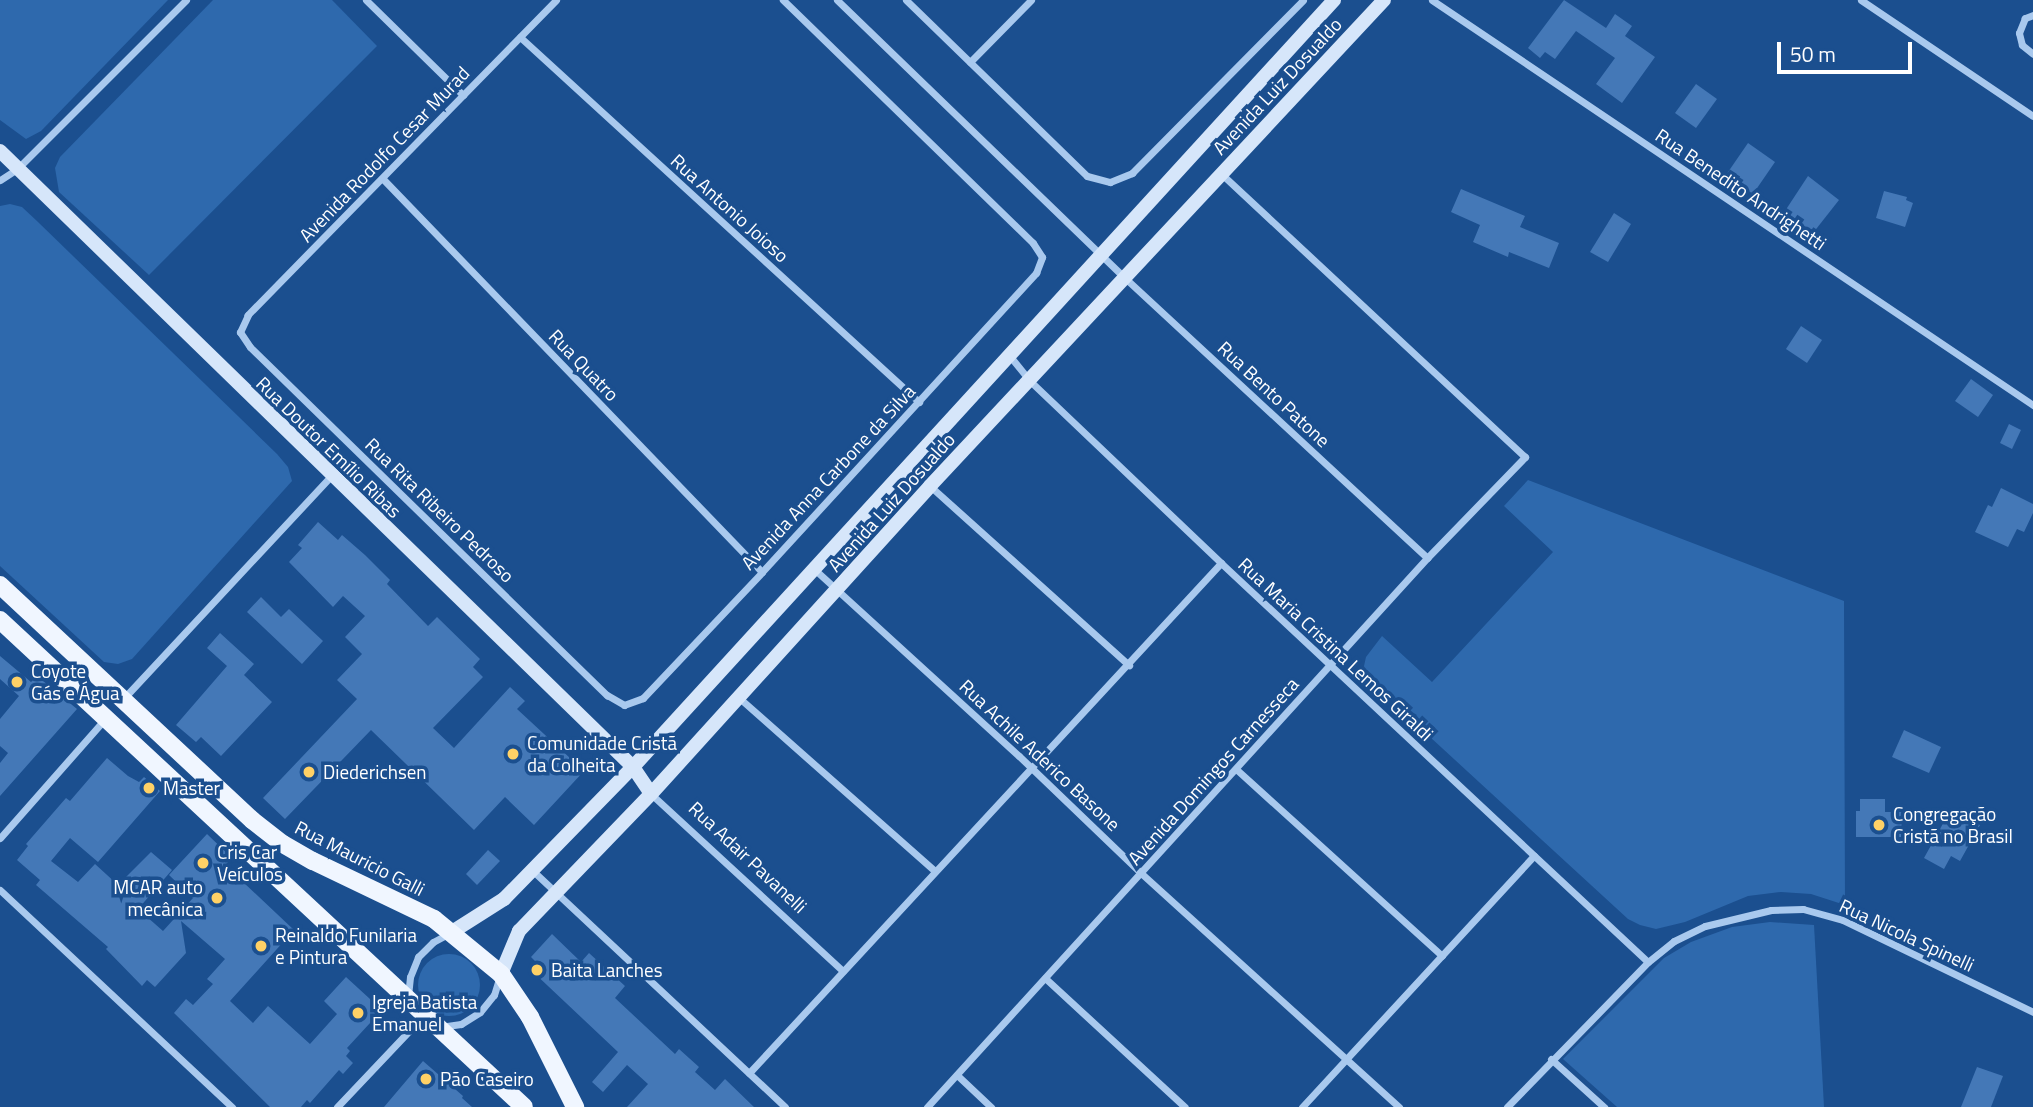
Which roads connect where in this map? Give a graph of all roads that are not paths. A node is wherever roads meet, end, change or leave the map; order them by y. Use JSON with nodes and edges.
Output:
{"nodes":[{"id":1,"x":186,"y":0,"type":"edge"},
{"id":2,"x":366,"y":0,"type":"edge"},
{"id":3,"x":555,"y":0,"type":"edge"},
{"id":4,"x":783,"y":0,"type":"edge"},
{"id":5,"x":837,"y":0,"type":"edge"},
{"id":6,"x":906,"y":0,"type":"edge"},
{"id":7,"x":1031,"y":0,"type":"edge"},
{"id":8,"x":1303,"y":0,"type":"edge"},
{"id":9,"x":1334,"y":0,"type":"edge"},
{"id":10,"x":1384,"y":0,"type":"edge"},
{"id":11,"x":1432,"y":0,"type":"edge"},
{"id":12,"x":1860,"y":0,"type":"edge"},
{"id":13,"x":2033,"y":15,"type":"edge"},
{"id":14,"x":520,"y":37,"type":"junction"},
{"id":15,"x":2033,"y":54,"type":"edge"},
{"id":16,"x":970,"y":62,"type":"junction"},
{"id":17,"x":463,"y":95,"type":"junction"},
{"id":18,"x":2033,"y":116,"type":"edge"},
{"id":19,"x":0,"y":152,"type":"edge"},
{"id":20,"x":18,"y":169,"type":"junction"},
{"id":21,"x":1220,"y":174,"type":"junction"},
{"id":22,"x":383,"y":179,"type":"junction"},
{"id":23,"x":0,"y":180,"type":"edge"},
{"id":24,"x":1099,"y":254,"type":"junction"},
{"id":25,"x":1125,"y":278,"type":"junction"},
{"id":26,"x":240,"y":332,"type":"joint"},
{"id":27,"x":1008,"y":354,"type":"junction"},
{"id":28,"x":1030,"y":381,"type":"junction"},
{"id":29,"x":919,"y":402,"type":"junction"},
{"id":30,"x":2033,"y":405,"type":"edge"},
{"id":31,"x":331,"y":476,"type":"junction"},
{"id":32,"x":930,"y":485,"type":"junction"},
{"id":33,"x":1427,"y":558,"type":"junction"},
{"id":34,"x":1221,"y":563,"type":"junction"},
{"id":35,"x":813,"y":568,"type":"junction"},
{"id":36,"x":762,"y":572,"type":"junction"},
{"id":37,"x":0,"y":585,"type":"edge"},
{"id":38,"x":838,"y":590,"type":"junction"},
{"id":39,"x":0,"y":620,"type":"edge"},
{"id":40,"x":1331,"y":664,"type":"junction"},
{"id":41,"x":1129,"y":665,"type":"junction"},
{"id":42,"x":737,"y":696,"type":"junction"},
{"id":43,"x":124,"y":699,"type":"junction"},
{"id":44,"x":624,"y":705,"type":"joint"},
{"id":45,"x":105,"y":718,"type":"junction"},
{"id":46,"x":633,"y":767,"type":"junction"},
{"id":47,"x":1033,"y":768,"type":"junction"},
{"id":48,"x":1236,"y":769,"type":"junction"},
{"id":49,"x":651,"y":794,"type":"junction"},
{"id":50,"x":0,"y":838,"type":"edge"},
{"id":51,"x":1534,"y":856,"type":"junction"},
{"id":52,"x":533,"y":871,"type":"junction"},
{"id":53,"x":935,"y":871,"type":"junction"},
{"id":54,"x":1142,"y":874,"type":"junction"},
{"id":55,"x":0,"y":890,"type":"edge"},
{"id":56,"x":556,"y":895,"type":"junction"},
{"id":57,"x":452,"y":932,"type":"junction"},
{"id":58,"x":1442,"y":956,"type":"junction"},
{"id":59,"x":1647,"y":962,"type":"junction"},
{"id":60,"x":842,"y":971,"type":"junction"},
{"id":61,"x":501,"y":974,"type":"junction"},
{"id":62,"x":1045,"y":978,"type":"junction"},
{"id":63,"x":408,"y":998,"type":"junction"},
{"id":64,"x":2033,"y":1012,"type":"edge"},
{"id":65,"x":426,"y":1013,"type":"junction"},
{"id":66,"x":440,"y":1027,"type":"junction"},
{"id":67,"x":1346,"y":1059,"type":"junction"},
{"id":68,"x":1551,"y":1059,"type":"junction"},
{"id":69,"x":749,"y":1073,"type":"junction"},
{"id":70,"x":957,"y":1075,"type":"junction"},
{"id":71,"x":232,"y":1107,"type":"edge"},
{"id":72,"x":337,"y":1107,"type":"edge"},
{"id":73,"x":524,"y":1107,"type":"edge"},
{"id":74,"x":575,"y":1107,"type":"edge"},
{"id":75,"x":785,"y":1107,"type":"edge"},
{"id":76,"x":927,"y":1107,"type":"edge"},
{"id":77,"x":991,"y":1107,"type":"edge"},
{"id":78,"x":1185,"y":1107,"type":"edge"},
{"id":79,"x":1302,"y":1107,"type":"edge"},
{"id":80,"x":1399,"y":1107,"type":"edge"},
{"id":81,"x":1507,"y":1107,"type":"edge"},
{"id":82,"x":1604,"y":1107,"type":"edge"}],
"edges":[{"from":1,"to":20,"type":"street"},
{"from":2,"to":17,"type":"street"},
{"from":3,"to":14,"type":"street","name":"Avenida Rodolfo Cesar Murad"},
{"from":4,"to":29,"type":"street","name":"Avenida Anna Carbone da Silva"},
{"from":5,"to":24,"type":"street","name":"Rua Bento Patone"},
{"from":6,"to":16,"type":"street"},
{"from":7,"to":16,"type":"street"},
{"from":8,"to":16,"type":"street"},
{"from":9,"to":24,"type":"street","name":"Avenida Luiz Dosualdo"},
{"from":10,"to":21,"type":"street","name":"Avenida Luiz Dosualdo"},
{"from":11,"to":30,"type":"street","name":"Rua Benedito Andrighetti"},
{"from":12,"to":18,"type":"street"},
{"from":13,"to":15,"type":"street"},
{"from":14,"to":17,"type":"street","name":"Avenida Rodolfo Cesar Murad"},
{"from":14,"to":29,"type":"street","name":"Rua Antonio Joioso"},
{"from":17,"to":22,"type":"street","name":"Avenida Rodolfo Cesar Murad"},
{"from":19,"to":20,"type":"street","name":"Rua Doutor Emílio Ribas"},
{"from":20,"to":23,"type":"street"},
{"from":20,"to":31,"type":"street","name":"Rua Doutor Emílio Ribas"},
{"from":21,"to":25,"type":"street","name":"Avenida Luiz Dosualdo"},
{"from":21,"to":33,"type":"street","name":"Avenida Domingos Carnesseca"},
{"from":22,"to":26,"type":"street","name":"Avenida Rodolfo Cesar Murad"},
{"from":22,"to":36,"type":"street","name":"Rua Quatro"},
{"from":24,"to":25,"type":"street","name":"Rua Bento Patone"},
{"from":24,"to":27,"type":"street","name":"Avenida Luiz Dosualdo"},
{"from":25,"to":28,"type":"street","name":"Avenida Luiz Dosualdo"},
{"from":25,"to":33,"type":"street","name":"Rua Bento Patone"},
{"from":26,"to":44,"type":"street","name":"Rua Rita Ribeiro Pedroso"},
{"from":27,"to":28,"type":"street","name":"Rua Maria Cristina Lemos Giraldi"},
{"from":27,"to":35,"type":"street","name":"Avenida Luiz Dosualdo"},
{"from":28,"to":32,"type":"street","name":"Avenida Luiz Dosualdo"},
{"from":28,"to":34,"type":"street","name":"Rua Maria Cristina Lemos Giraldi"},
{"from":29,"to":36,"type":"street","name":"Avenida Anna Carbone da Silva"},
{"from":31,"to":43,"type":"street"},
{"from":31,"to":46,"type":"street","name":"Rua Doutor Emílio Ribas"},
{"from":32,"to":38,"type":"street","name":"Avenida Luiz Dosualdo"},
{"from":32,"to":41,"type":"street"},
{"from":33,"to":40,"type":"street","name":"Avenida Domingos Carnesseca"},
{"from":34,"to":40,"type":"street","name":"Rua Maria Cristina Lemos Giraldi"},
{"from":34,"to":41,"type":"street"},
{"from":35,"to":38,"type":"street","name":"Rua Achile Aderico Basone"},
{"from":35,"to":46,"type":"street","name":"Avenida Luiz Dosualdo"},
{"from":36,"to":44,"type":"street","name":"Avenida Anna Carbone da Silva"},
{"from":37,"to":43,"type":"main road","name":"Rua Mauricio Galli"},
{"from":38,"to":42,"type":"street","name":"Avenida Luiz Dosualdo"},
{"from":38,"to":47,"type":"street","name":"Rua Achile Aderico Basone"},
{"from":39,"to":45,"type":"main road"},
{"from":40,"to":48,"type":"street","name":"Avenida Domingos Carnesseca"},
{"from":40,"to":51,"type":"street","name":"Rua Maria Cristina Lemos Giraldi"},
{"from":41,"to":47,"type":"street"},
{"from":42,"to":49,"type":"street","name":"Avenida Luiz Dosualdo"},
{"from":42,"to":53,"type":"street"},
{"from":43,"to":57,"type":"main road","name":"Rua Mauricio Galli"},
{"from":45,"to":50,"type":"street"},
{"from":45,"to":63,"type":"main road"},
{"from":46,"to":49,"type":"street","name":"Rua Adair Pavanelli"},
{"from":46,"to":52,"type":"street","name":"Avenida Luiz Dosualdo"},
{"from":47,"to":53,"type":"street"},
{"from":47,"to":54,"type":"street","name":"Rua Achile Aderico Basone"},
{"from":48,"to":54,"type":"street","name":"Avenida Domingos Carnesseca"},
{"from":48,"to":58,"type":"street"},
{"from":49,"to":56,"type":"street","name":"Avenida Luiz Dosualdo"},
{"from":49,"to":60,"type":"street","name":"Rua Adair Pavanelli"},
{"from":51,"to":58,"type":"street"},
{"from":51,"to":59,"type":"street","name":"Rua Maria Cristina Lemos Giraldi"},
{"from":52,"to":56,"type":"street"},
{"from":52,"to":57,"type":"street","name":"Avenida Luiz Dosualdo"},
{"from":53,"to":60,"type":"street"},
{"from":54,"to":62,"type":"street","name":"Avenida Domingos Carnesseca"},
{"from":54,"to":67,"type":"street","name":"Rua Achile Aderico Basone"},
{"from":55,"to":71,"type":"street"},
{"from":56,"to":61,"type":"street","name":"Avenida Luiz Dosualdo"},
{"from":56,"to":69,"type":"street"},
{"from":57,"to":61,"type":"main road","name":"Rua Mauricio Galli"},
{"from":57,"to":63,"type":"street","name":"Avenida Luiz Dosualdo"},
{"from":58,"to":67,"type":"street"},
{"from":59,"to":64,"type":"street","name":"Rua Nicola Spinelli"},
{"from":59,"to":68,"type":"street","name":"Rua Nicola Spinelli"},
{"from":60,"to":69,"type":"street"},
{"from":61,"to":66,"type":"street","name":"Avenida Luiz Dosualdo"},
{"from":61,"to":74,"type":"main road","name":"Rua Mauricio Galli"},
{"from":62,"to":70,"type":"street","name":"Avenida Domingos Carnesseca"},
{"from":62,"to":78,"type":"street"},
{"from":63,"to":65,"type":"main road"},
{"from":65,"to":66,"type":"main road"},
{"from":65,"to":72,"type":"street"},
{"from":66,"to":73,"type":"main road"},
{"from":67,"to":79,"type":"street"},
{"from":67,"to":80,"type":"street","name":"Rua Achile Aderico Basone"},
{"from":68,"to":81,"type":"street","name":"Rua Nicola Spinelli"},
{"from":68,"to":82,"type":"street"},
{"from":69,"to":75,"type":"street"},
{"from":70,"to":76,"type":"street","name":"Avenida Domingos Carnesseca"},
{"from":70,"to":77,"type":"street"}]}
